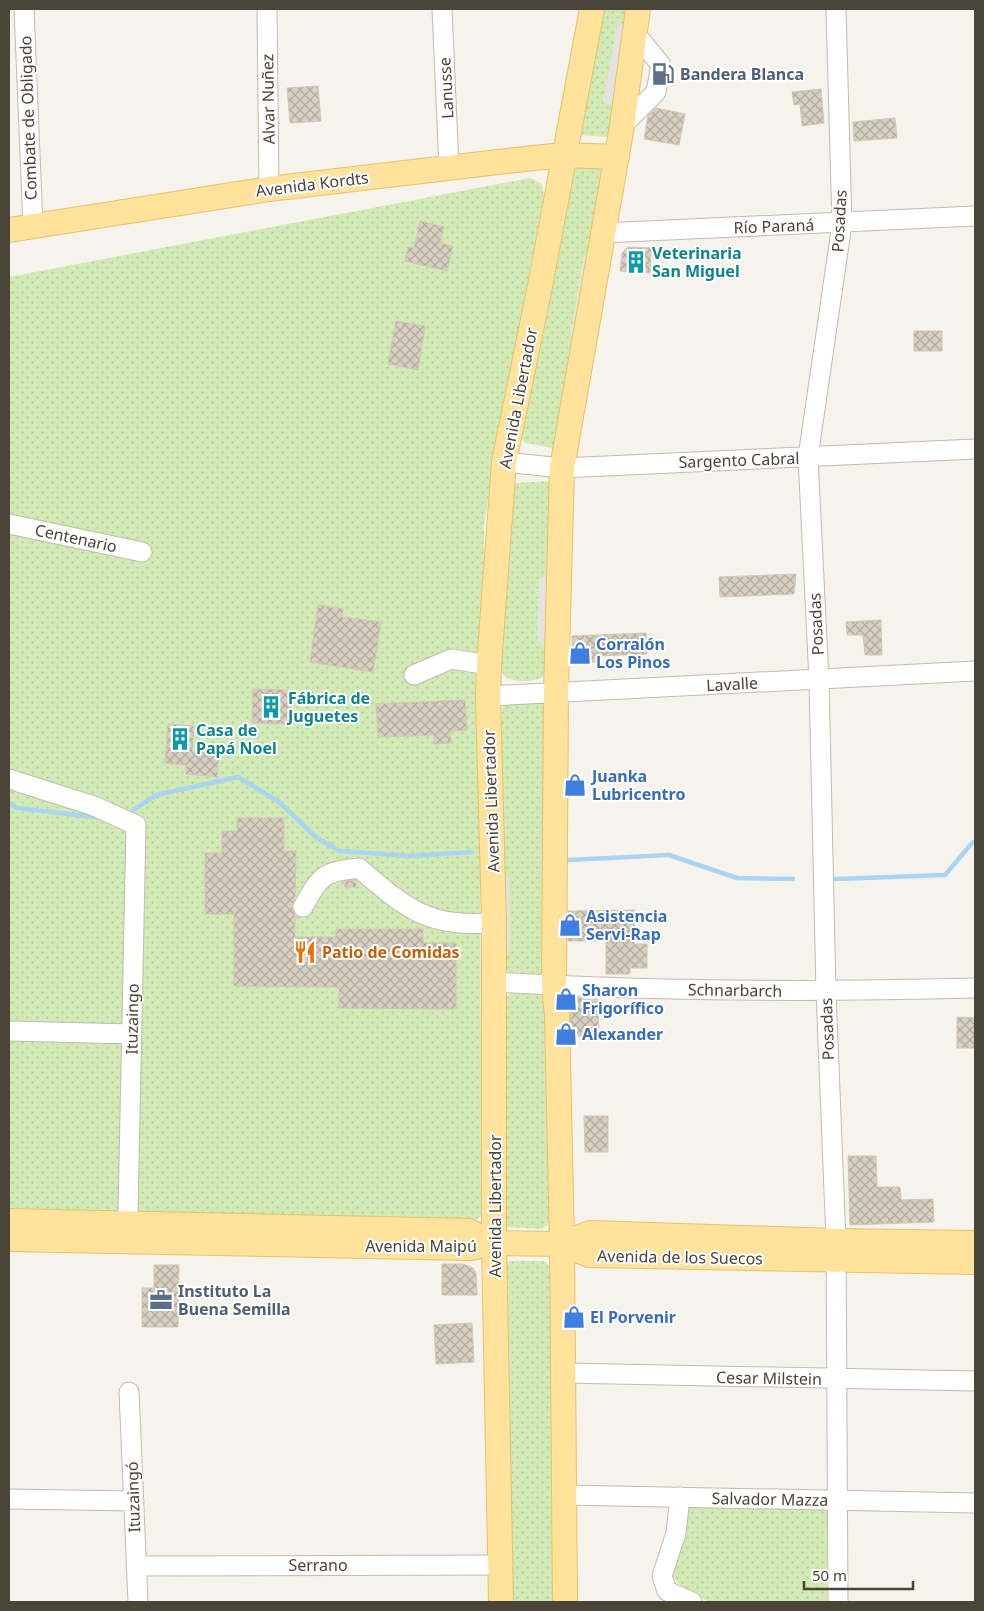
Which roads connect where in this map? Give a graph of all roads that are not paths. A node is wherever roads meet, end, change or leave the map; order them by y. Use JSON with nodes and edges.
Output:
{"nodes":[{"id":1,"x":24,"y":9,"type":"edge"},
{"id":2,"x":267,"y":9,"type":"edge"},
{"id":3,"x":442,"y":9,"type":"edge"},
{"id":4,"x":592,"y":9,"type":"edge"},
{"id":5,"x":638,"y":9,"type":"edge"},
{"id":6,"x":836,"y":9,"type":"edge"},
{"id":7,"x":634,"y":32,"type":"junction"},
{"id":8,"x":622,"y":126,"type":"junction"},
{"id":9,"x":565,"y":155,"type":"junction"},
{"id":10,"x":617,"y":157,"type":"junction"},
{"id":11,"x":449,"y":168,"type":"junction"},
{"id":12,"x":269,"y":189,"type":"junction"},
{"id":13,"x":975,"y":216,"type":"edge"},
{"id":14,"x":842,"y":224,"type":"junction"},
{"id":15,"x":32,"y":226,"type":"junction"},
{"id":16,"x":9,"y":230,"type":"edge"},
{"id":17,"x":602,"y":233,"type":"junction"},
{"id":18,"x":975,"y":449,"type":"edge"},
{"id":19,"x":808,"y":457,"type":"junction"},
{"id":20,"x":504,"y":462,"type":"junction"},
{"id":21,"x":562,"y":468,"type":"junction"},
{"id":22,"x":9,"y":524,"type":"edge"},
{"id":23,"x":142,"y":552,"type":"dead end"},
{"id":24,"x":490,"y":665,"type":"junction"},
{"id":25,"x":975,"y":671,"type":"edge"},
{"id":26,"x":414,"y":674,"type":"dead end"},
{"id":27,"x":819,"y":680,"type":"junction"},
{"id":28,"x":556,"y":692,"type":"junction"},
{"id":29,"x":488,"y":696,"type":"junction"},
{"id":30,"x":9,"y":779,"type":"edge"},
{"id":31,"x":302,"y":907,"type":"dead end"},
{"id":32,"x":494,"y":923,"type":"junction"},
{"id":33,"x":494,"y":982,"type":"junction"},
{"id":34,"x":554,"y":986,"type":"junction"},
{"id":35,"x":975,"y":988,"type":"edge"},
{"id":36,"x":826,"y":992,"type":"junction"},
{"id":37,"x":9,"y":1031,"type":"edge"},
{"id":38,"x":132,"y":1034,"type":"junction"},
{"id":39,"x":128,"y":1212,"type":"dead end"},
{"id":40,"x":9,"y":1221,"type":"edge"},
{"id":41,"x":9,"y":1239,"type":"edge"},
{"id":42,"x":494,"y":1243,"type":"junction"},
{"id":43,"x":975,"y":1243,"type":"edge"},
{"id":44,"x":562,"y":1244,"type":"junction"},
{"id":45,"x":836,"y":1251,"type":"junction"},
{"id":46,"x":975,"y":1262,"type":"edge"},
{"id":47,"x":563,"y":1373,"type":"junction"},
{"id":48,"x":836,"y":1380,"type":"junction"},
{"id":49,"x":975,"y":1381,"type":"edge"},
{"id":50,"x":129,"y":1392,"type":"dead end"},
{"id":51,"x":564,"y":1495,"type":"junction"},
{"id":52,"x":680,"y":1498,"type":"junction"},
{"id":53,"x":9,"y":1499,"type":"edge"},
{"id":54,"x":837,"y":1500,"type":"junction"},
{"id":55,"x":134,"y":1502,"type":"junction"},
{"id":56,"x":975,"y":1502,"type":"edge"},
{"id":57,"x":500,"y":1565,"type":"junction"},
{"id":58,"x":136,"y":1566,"type":"junction"},
{"id":59,"x":138,"y":1602,"type":"edge"},
{"id":60,"x":501,"y":1602,"type":"edge"},
{"id":61,"x":565,"y":1602,"type":"edge"},
{"id":62,"x":692,"y":1602,"type":"edge"},
{"id":63,"x":838,"y":1602,"type":"edge"}],
"edges":[{"from":1,"to":15,"type":"street","name":"Combate de Obligado"},
{"from":2,"to":12,"type":"street","name":"Alvar Nuñez"},
{"from":3,"to":11,"type":"street","name":"Lanusse"},
{"from":4,"to":9,"type":"main road","name":"Avenida Libertador"},
{"from":5,"to":7,"type":"main road"},
{"from":6,"to":14,"type":"street","name":"Posadas"},
{"from":7,"to":8,"type":"main road"},
{"from":7,"to":8,"type":"street"},
{"from":8,"to":10,"type":"main road"},
{"from":9,"to":10,"type":"main road","name":"Avenida Kordts"},
{"from":9,"to":11,"type":"main road","name":"Avenida Kordts"},
{"from":9,"to":20,"type":"main road","name":"Avenida Libertador"},
{"from":10,"to":17,"type":"main road"},
{"from":11,"to":12,"type":"main road","name":"Avenida Kordts"},
{"from":12,"to":15,"type":"main road","name":"Avenida Kordts"},
{"from":13,"to":14,"type":"street","name":"Río Paraná"},
{"from":14,"to":17,"type":"street","name":"Río Paraná"},
{"from":14,"to":19,"type":"street","name":"Posadas"},
{"from":15,"to":16,"type":"main road","name":"Avenida Kordts"},
{"from":17,"to":21,"type":"main road"},
{"from":18,"to":19,"type":"street","name":"Sargento Cabral"},
{"from":19,"to":21,"type":"street","name":"Sargento Cabral"},
{"from":19,"to":27,"type":"street","name":"Posadas"},
{"from":20,"to":21,"type":"street","name":"Sargento Cabral"},
{"from":20,"to":24,"type":"main road","name":"Avenida Libertador"},
{"from":21,"to":28,"type":"main road"},
{"from":22,"to":23,"type":"street","name":"Centenario"},
{"from":24,"to":26,"type":"street"},
{"from":24,"to":29,"type":"main road","name":"Avenida Libertador"},
{"from":25,"to":27,"type":"street","name":"Lavalle"},
{"from":27,"to":28,"type":"street","name":"Lavalle"},
{"from":27,"to":36,"type":"street","name":"Posadas"},
{"from":28,"to":29,"type":"street","name":"Lavalle"},
{"from":28,"to":34,"type":"main road"},
{"from":29,"to":32,"type":"main road","name":"Avenida Libertador"},
{"from":30,"to":38,"type":"street","name":"Ituzaingo"},
{"from":31,"to":32,"type":"street"},
{"from":32,"to":33,"type":"main road","name":"Avenida Libertador"},
{"from":33,"to":34,"type":"street","name":"Schnarbarch"},
{"from":33,"to":42,"type":"main road","name":"Avenida Libertador"},
{"from":34,"to":36,"type":"street","name":"Schnarbarch"},
{"from":34,"to":44,"type":"main road"},
{"from":35,"to":36,"type":"street","name":"Schnarbarch"},
{"from":36,"to":45,"type":"street","name":"Posadas"},
{"from":37,"to":38,"type":"street"},
{"from":38,"to":39,"type":"street","name":"Ituzaingo"},
{"from":40,"to":42,"type":"main road","name":"Avenida Maipú"},
{"from":41,"to":42,"type":"main road","name":"Avenida Maipú"},
{"from":42,"to":44,"type":"main road"},
{"from":42,"to":57,"type":"main road","name":"Avenida Libertador"},
{"from":43,"to":45,"type":"main road","name":"Avenida de los Suecos"},
{"from":44,"to":45,"type":"main road","name":"Avenida de los Suecos"},
{"from":44,"to":47,"type":"main road"},
{"from":45,"to":46,"type":"main road","name":"Avenida de los Suecos"},
{"from":45,"to":48,"type":"street","name":"Posadas"},
{"from":47,"to":48,"type":"street","name":"Cesar Milstein"},
{"from":47,"to":51,"type":"main road"},
{"from":48,"to":49,"type":"street","name":"Cesar Milstein"},
{"from":48,"to":54,"type":"street","name":"Posadas"},
{"from":50,"to":55,"type":"street","name":"Ituzaingó"},
{"from":51,"to":52,"type":"street","name":"Salvador Mazza"},
{"from":51,"to":61,"type":"main road"},
{"from":52,"to":54,"type":"street","name":"Salvador Mazza"},
{"from":52,"to":62,"type":"street"},
{"from":53,"to":55,"type":"street"},
{"from":54,"to":56,"type":"street","name":"Salvador Mazza"},
{"from":54,"to":63,"type":"street","name":"Posadas"},
{"from":55,"to":58,"type":"street","name":"Ituzaingó"},
{"from":57,"to":58,"type":"street","name":"Serrano"},
{"from":57,"to":60,"type":"main road","name":"Avenida Libertador"},
{"from":58,"to":59,"type":"street","name":"Ituzaingó"}]}
